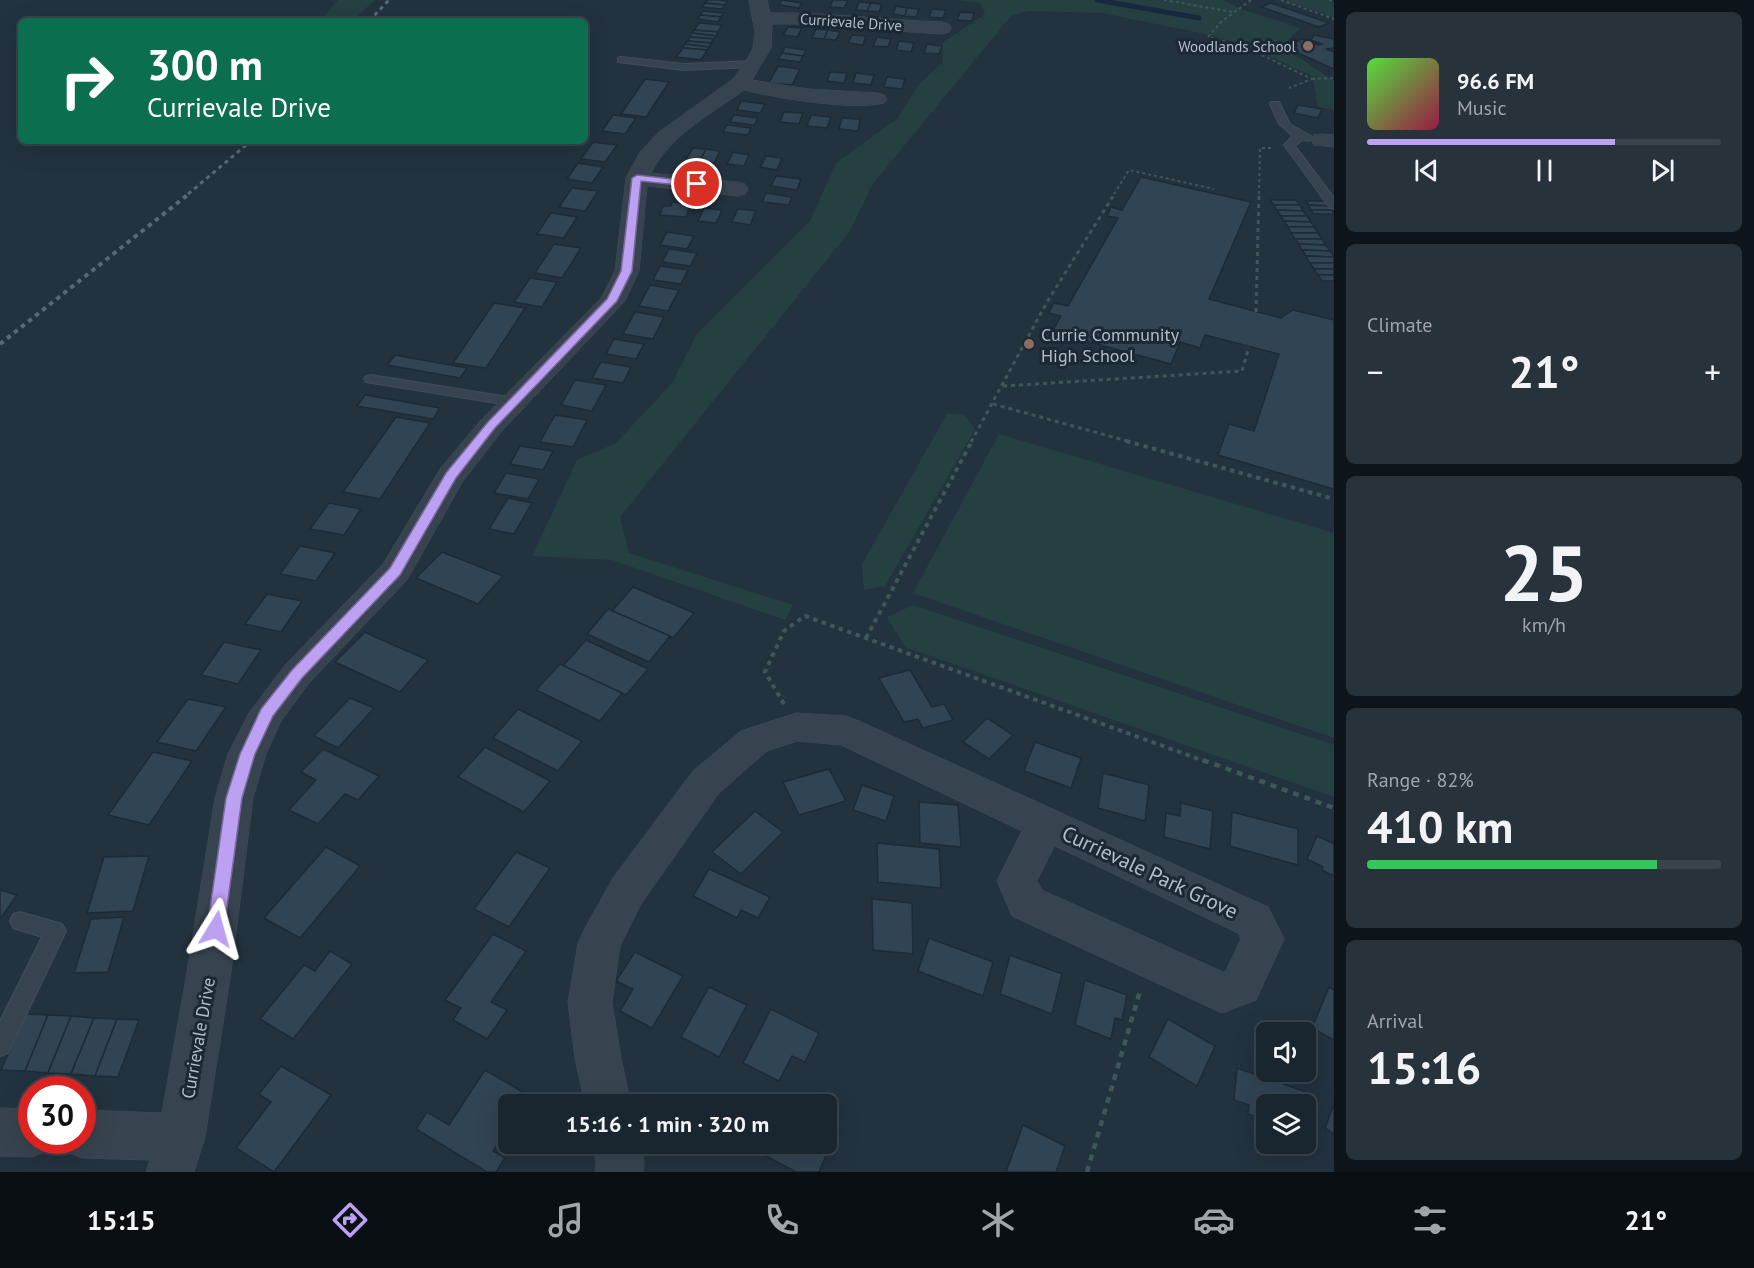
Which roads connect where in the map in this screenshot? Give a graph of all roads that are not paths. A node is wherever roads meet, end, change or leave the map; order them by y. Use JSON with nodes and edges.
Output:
{"nodes":[{"id":1,"x":760,"y":10,"type":"edge"},
{"id":2,"x":942,"y":27,"type":"dead end"},
{"id":3,"x":621,"y":60,"type":"dead end"},
{"id":4,"x":747,"y":73,"type":"junction"},
{"id":5,"x":876,"y":99,"type":"dead end"},
{"id":6,"x":1275,"y":104,"type":"dead end"},
{"id":7,"x":1299,"y":137,"type":"junction"},
{"id":8,"x":1328,"y":141,"type":"edge"},
{"id":9,"x":637,"y":178,"type":"junction"},
{"id":10,"x":737,"y":189,"type":"dead end"},
{"id":11,"x":1334,"y":206,"type":"edge"},
{"id":12,"x":372,"y":379,"type":"dead end"},
{"id":13,"x":514,"y":402,"type":"junction"},
{"id":14,"x":1046,"y":824,"type":"junction"},
{"id":15,"x":20,"y":921,"type":"dead end"},
{"id":16,"x":0,"y":1045,"type":"edge"},
{"id":17,"x":606,"y":1094,"type":"edge"},
{"id":18,"x":0,"y":1132,"type":"edge"},
{"id":19,"x":18,"y":1133,"type":"edge"},
{"id":20,"x":96,"y":1137,"type":"edge"},
{"id":21,"x":175,"y":1154,"type":"edge"},
{"id":22,"x":618,"y":1154,"type":"edge"},
{"id":23,"x":619,"y":1172,"type":"edge"}],
"edges":[{"from":1,"to":2,"type":"street","name":"Currievale Drive"},
{"from":1,"to":4,"type":"street","name":"Currievale Drive"},
{"from":3,"to":4,"type":"lane"},
{"from":4,"to":5,"type":"street"},
{"from":4,"to":9,"type":"street","name":"Currievale Drive"},
{"from":6,"to":7,"type":"lane"},
{"from":7,"to":8,"type":"lane"},
{"from":7,"to":11,"type":"lane"},
{"from":9,"to":10,"type":"street"},
{"from":9,"to":13,"type":"street","name":"Currievale Drive"},
{"from":12,"to":13,"type":"lane"},
{"from":13,"to":21,"type":"street","name":"Currievale Drive"},
{"from":14,"to":14,"type":"street","name":"Currievale Park Grove"},
{"from":14,"to":17,"type":"street","name":"Currievale Park Grove"},
{"from":15,"to":16,"type":"lane"},
{"from":18,"to":19,"type":"street"},
{"from":20,"to":21,"type":"street","name":"Currievale Drive"},
{"from":22,"to":23,"type":"street"}]}
